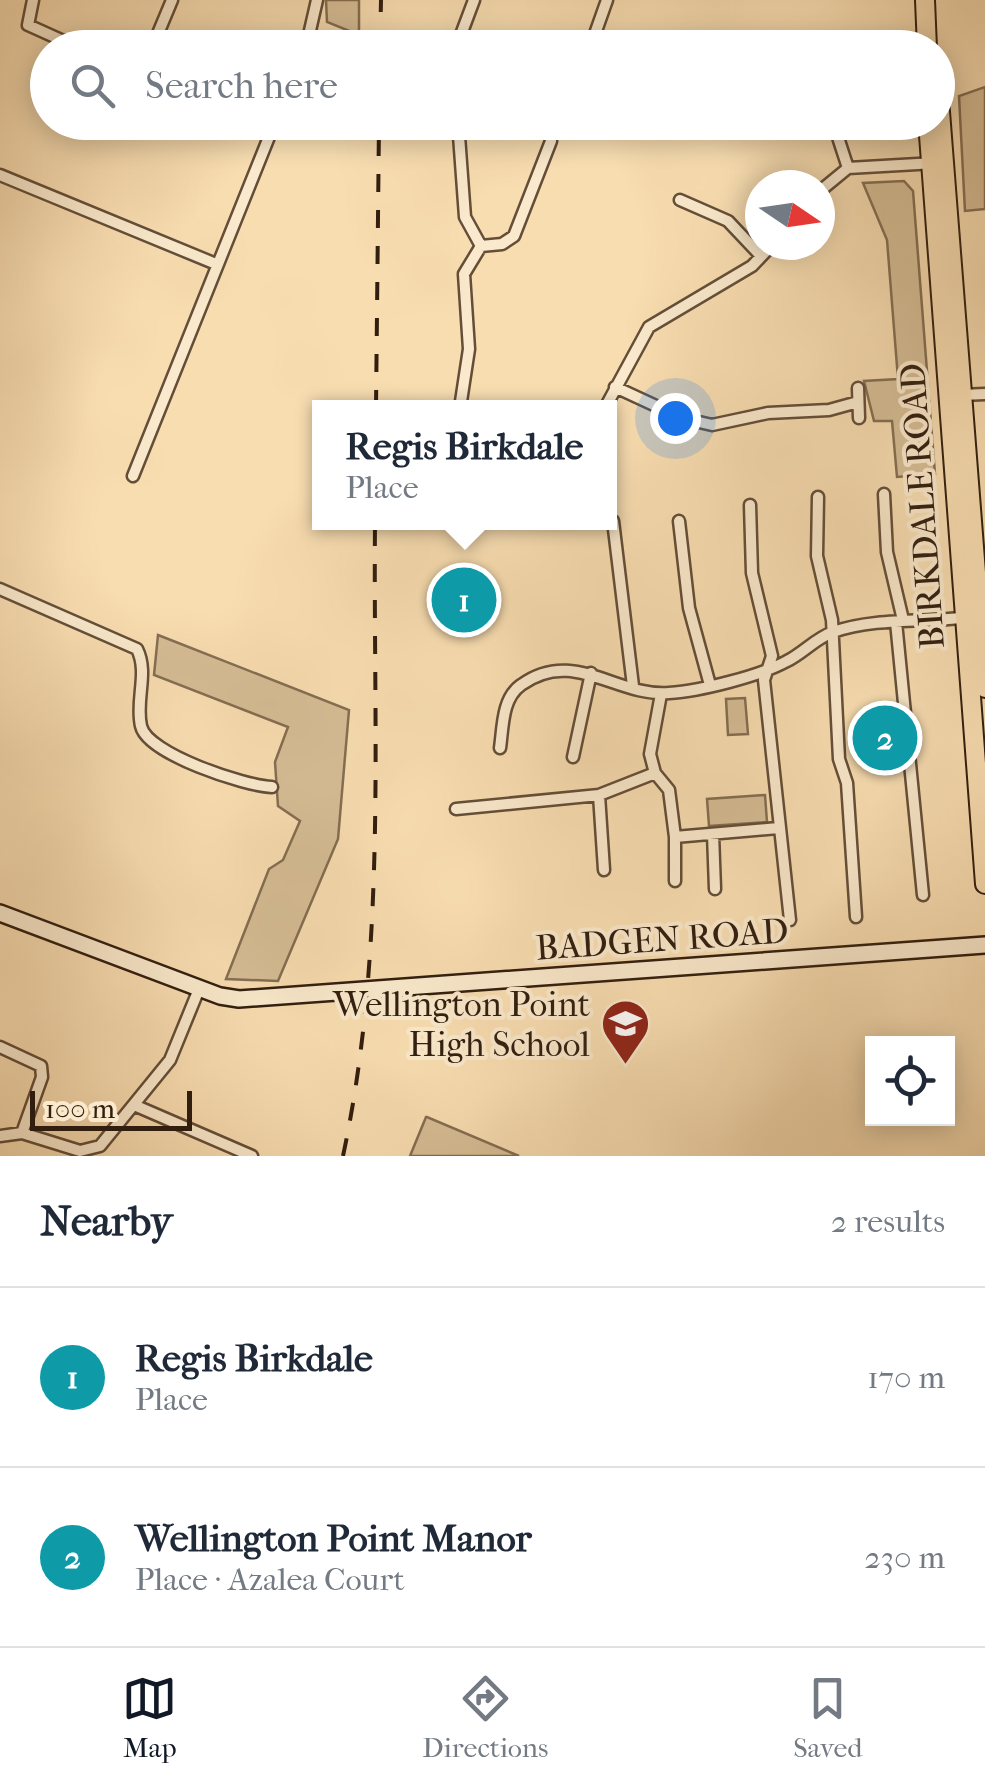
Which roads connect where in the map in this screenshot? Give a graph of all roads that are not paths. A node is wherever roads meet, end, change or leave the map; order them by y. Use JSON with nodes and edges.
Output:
{"nodes":[{"id":1,"x":32,"y":0,"type":"edge"},
{"id":2,"x":172,"y":0,"type":"edge"},
{"id":3,"x":474,"y":0,"type":"edge"},
{"id":4,"x":607,"y":0,"type":"edge"},
{"id":5,"x":925,"y":0,"type":"edge"},
{"id":6,"x":317,"y":5,"type":"edge"},
{"id":7,"x":37,"y":30,"type":"edge"},
{"id":8,"x":160,"y":30,"type":"edge"},
{"id":9,"x":311,"y":30,"type":"edge"},
{"id":10,"x":463,"y":30,"type":"edge"},
{"id":11,"x":596,"y":30,"type":"edge"},
{"id":12,"x":927,"y":30,"type":"edge"},
{"id":13,"x":268,"y":140,"type":"edge"},
{"id":14,"x":459,"y":140,"type":"edge"},
{"id":15,"x":551,"y":140,"type":"dead end"},
{"id":16,"x":839,"y":140,"type":"edge"},
{"id":17,"x":932,"y":140,"type":"edge"},
{"id":18,"x":937,"y":140,"type":"edge"},
{"id":19,"x":937,"y":163,"type":"junction"},
{"id":20,"x":848,"y":168,"type":"junction"},
{"id":21,"x":0,"y":175,"type":"edge"},
{"id":22,"x":835,"y":179,"type":"edge"},
{"id":23,"x":680,"y":200,"type":"dead end"},
{"id":24,"x":745,"y":239,"type":"edge"},
{"id":25,"x":480,"y":246,"type":"junction"},
{"id":26,"x":757,"y":260,"type":"edge"},
{"id":27,"x":216,"y":264,"type":"junction"},
{"id":28,"x":615,"y":387,"type":"junction"},
{"id":29,"x":858,"y":388,"type":"dead end"},
{"id":30,"x":985,"y":394,"type":"edge"},
{"id":31,"x":955,"y":396,"type":"junction"},
{"id":32,"x":461,"y":400,"type":"edge"},
{"id":33,"x":609,"y":400,"type":"edge"},
{"id":34,"x":858,"y":402,"type":"junction"},
{"id":35,"x":859,"y":418,"type":"dead end"},
{"id":36,"x":134,"y":476,"type":"dead end"},
{"id":37,"x":884,"y":494,"type":"dead end"},
{"id":38,"x":818,"y":497,"type":"dead end"},
{"id":39,"x":750,"y":505,"type":"dead end"},
{"id":40,"x":679,"y":522,"type":"dead end"},
{"id":41,"x":613,"y":530,"type":"edge"},
{"id":42,"x":0,"y":589,"type":"edge"},
{"id":43,"x":962,"y":618,"type":"junction"},
{"id":44,"x":900,"y":621,"type":"junction"},
{"id":45,"x":832,"y":632,"type":"junction"},
{"id":46,"x":770,"y":667,"type":"junction"},
{"id":47,"x":591,"y":673,"type":"junction"},
{"id":48,"x":710,"y":685,"type":"junction"},
{"id":49,"x":633,"y":686,"type":"junction"},
{"id":50,"x":985,"y":688,"type":"edge"},
{"id":51,"x":661,"y":694,"type":"junction"},
{"id":52,"x":979,"y":721,"type":"edge"},
{"id":53,"x":500,"y":748,"type":"dead end"},
{"id":54,"x":573,"y":757,"type":"dead end"},
{"id":55,"x":655,"y":773,"type":"junction"},
{"id":56,"x":272,"y":787,"type":"dead end"},
{"id":57,"x":599,"y":795,"type":"junction"},
{"id":58,"x":456,"y":808,"type":"dead end"},
{"id":59,"x":778,"y":828,"type":"junction"},
{"id":60,"x":713,"y":834,"type":"junction"},
{"id":61,"x":676,"y":837,"type":"junction"},
{"id":62,"x":604,"y":870,"type":"dead end"},
{"id":63,"x":675,"y":880,"type":"dead end"},
{"id":64,"x":985,"y":884,"type":"edge"},
{"id":65,"x":715,"y":889,"type":"dead end"},
{"id":66,"x":923,"y":895,"type":"dead end"},
{"id":67,"x":0,"y":913,"type":"edge"},
{"id":68,"x":856,"y":917,"type":"dead end"},
{"id":69,"x":790,"y":920,"type":"dead end"},
{"id":70,"x":985,"y":945,"type":"edge"},
{"id":71,"x":199,"y":988,"type":"junction"},
{"id":72,"x":0,"y":1047,"type":"edge"},
{"id":73,"x":134,"y":1105,"type":"junction"},
{"id":74,"x":22,"y":1133,"type":"junction"},
{"id":75,"x":0,"y":1136,"type":"edge"},
{"id":76,"x":252,"y":1156,"type":"edge"}],
"edges":[{"from":1,"to":7,"type":"street"},
{"from":2,"to":8,"type":"street"},
{"from":3,"to":10,"type":"street"},
{"from":4,"to":11,"type":"street"},
{"from":5,"to":12,"type":"main road"},
{"from":6,"to":9,"type":"street"},
{"from":13,"to":27,"type":"street"},
{"from":14,"to":25,"type":"street"},
{"from":15,"to":25,"type":"street"},
{"from":16,"to":20,"type":"street"},
{"from":17,"to":19,"type":"main road","name":"BIRKDALE ROAD"},
{"from":18,"to":19,"type":"main road","name":"BIRKDALE ROAD"},
{"from":19,"to":20,"type":"street"},
{"from":19,"to":31,"type":"main road","name":"BIRKDALE ROAD"},
{"from":20,"to":22,"type":"street"},
{"from":21,"to":27,"type":"street"},
{"from":23,"to":24,"type":"street"},
{"from":25,"to":32,"type":"street"},
{"from":26,"to":28,"type":"street"},
{"from":27,"to":36,"type":"street"},
{"from":28,"to":33,"type":"street"},
{"from":28,"to":34,"type":"street"},
{"from":29,"to":34,"type":"street"},
{"from":30,"to":31,"type":"street"},
{"from":31,"to":43,"type":"main road","name":"BIRKDALE ROAD"},
{"from":31,"to":50,"type":"main road","name":"BIRKDALE ROAD"},
{"from":34,"to":35,"type":"street"},
{"from":37,"to":44,"type":"street"},
{"from":38,"to":45,"type":"street"},
{"from":39,"to":46,"type":"street"},
{"from":40,"to":48,"type":"street"},
{"from":41,"to":49,"type":"street"},
{"from":42,"to":56,"type":"street"},
{"from":43,"to":44,"type":"street"},
{"from":43,"to":52,"type":"main road","name":"BIRKDALE ROAD"},
{"from":44,"to":45,"type":"street"},
{"from":44,"to":66,"type":"street"},
{"from":45,"to":46,"type":"street"},
{"from":45,"to":68,"type":"street"},
{"from":46,"to":48,"type":"street"},
{"from":46,"to":59,"type":"street"},
{"from":47,"to":49,"type":"street"},
{"from":47,"to":53,"type":"street"},
{"from":47,"to":54,"type":"street"},
{"from":48,"to":51,"type":"street"},
{"from":49,"to":51,"type":"street"},
{"from":51,"to":55,"type":"street"},
{"from":52,"to":64,"type":"main road","name":"BIRKDALE ROAD"},
{"from":55,"to":57,"type":"street"},
{"from":55,"to":61,"type":"street"},
{"from":57,"to":58,"type":"street"},
{"from":57,"to":62,"type":"street"},
{"from":59,"to":60,"type":"street"},
{"from":59,"to":69,"type":"street"},
{"from":60,"to":61,"type":"street"},
{"from":60,"to":65,"type":"street"},
{"from":61,"to":63,"type":"street"},
{"from":67,"to":71,"type":"street","name":"BADGEN ROAD"},
{"from":70,"to":71,"type":"street","name":"BADGEN ROAD"},
{"from":71,"to":73,"type":"street"},
{"from":72,"to":74,"type":"street"},
{"from":73,"to":74,"type":"street"},
{"from":73,"to":76,"type":"street"},
{"from":74,"to":75,"type":"street"}]}
